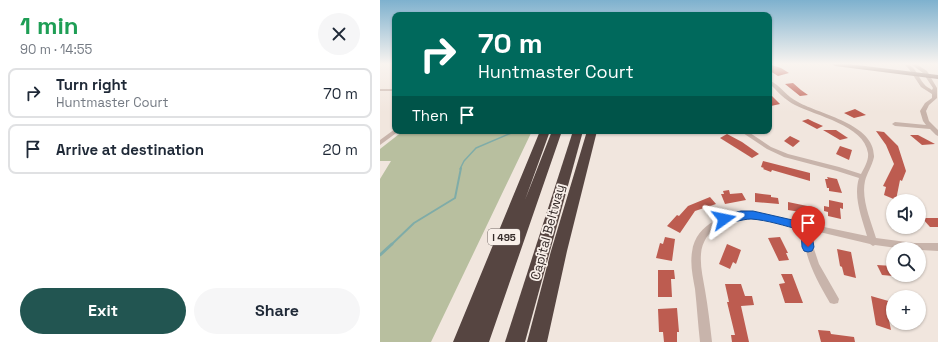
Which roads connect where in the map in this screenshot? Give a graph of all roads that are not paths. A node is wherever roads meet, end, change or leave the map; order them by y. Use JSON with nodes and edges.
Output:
{"nodes":[{"id":1,"x":919,"y":80,"type":"edge"},
{"id":2,"x":930,"y":80,"type":"edge"},
{"id":3,"x":772,"y":84,"type":"edge"},
{"id":4,"x":380,"y":90,"type":"edge"},
{"id":5,"x":392,"y":90,"type":"edge"},
{"id":6,"x":934,"y":93,"type":"junction"},
{"id":7,"x":895,"y":124,"type":"dead end"},
{"id":8,"x":930,"y":127,"type":"junction"},
{"id":9,"x":392,"y":134,"type":"edge"},
{"id":10,"x":544,"y":134,"type":"edge"},
{"id":11,"x":556,"y":134,"type":"edge"},
{"id":12,"x":577,"y":134,"type":"edge"},
{"id":13,"x":591,"y":134,"type":"edge"},
{"id":14,"x":748,"y":134,"type":"edge"},
{"id":15,"x":938,"y":134,"type":"edge"},
{"id":16,"x":380,"y":143,"type":"edge"},
{"id":17,"x":862,"y":177,"type":"junction"},
{"id":18,"x":806,"y":227,"type":"junction"},
{"id":19,"x":873,"y":242,"type":"junction"},
{"id":20,"x":938,"y":247,"type":"edge"},
{"id":21,"x":834,"y":299,"type":"dead end"},
{"id":22,"x":463,"y":342,"type":"edge"},
{"id":23,"x":479,"y":342,"type":"edge"},
{"id":24,"x":515,"y":342,"type":"edge"},
{"id":25,"x":537,"y":342,"type":"edge"},
{"id":26,"x":706,"y":342,"type":"edge"}],
"edges":[{"from":1,"to":6,"type":"street"},
{"from":2,"to":6,"type":"street"},
{"from":3,"to":17,"type":"street"},
{"from":4,"to":5,"type":"street"},
{"from":6,"to":8,"type":"street"},
{"from":7,"to":8,"type":"street"},
{"from":8,"to":15,"type":"street"},
{"from":9,"to":16,"type":"street"},
{"from":10,"to":22,"type":"highway","number":"I 495"},
{"from":11,"to":23,"type":"highway","number":"I 495"},
{"from":12,"to":24,"type":"highway"},
{"from":13,"to":25,"type":"highway","name":"Capital Beltway"},
{"from":14,"to":17,"type":"street"},
{"from":17,"to":19,"type":"street"},
{"from":18,"to":19,"type":"street"},
{"from":18,"to":21,"type":"street"},
{"from":18,"to":26,"type":"street"},
{"from":19,"to":20,"type":"street"}]}
